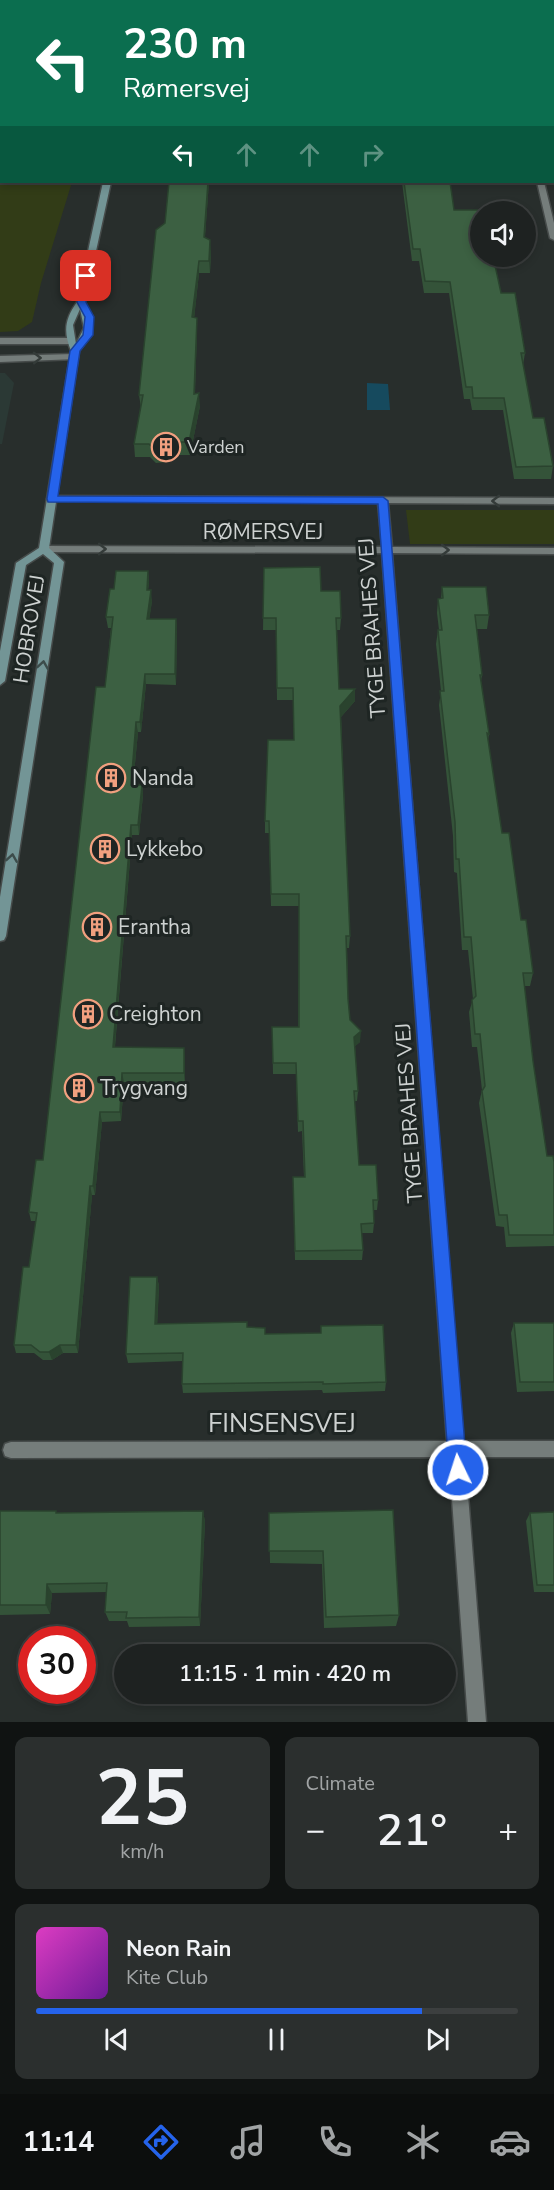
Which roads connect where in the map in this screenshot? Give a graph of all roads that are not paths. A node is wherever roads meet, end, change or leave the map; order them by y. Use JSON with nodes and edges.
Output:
{"nodes":[{"id":1,"x":107,"y":183,"type":"edge"},
{"id":2,"x":540,"y":183,"type":"edge"},
{"id":3,"x":554,"y":238,"type":"edge"},
{"id":4,"x":81,"y":302,"type":"junction"},
{"id":5,"x":0,"y":341,"type":"edge"},
{"id":6,"x":70,"y":341,"type":"junction"},
{"id":7,"x":74,"y":354,"type":"junction"},
{"id":8,"x":0,"y":358,"type":"edge"},
{"id":9,"x":52,"y":499,"type":"junction"},
{"id":10,"x":383,"y":501,"type":"junction"},
{"id":11,"x":554,"y":501,"type":"edge"},
{"id":12,"x":44,"y":549,"type":"junction"},
{"id":13,"x":387,"y":550,"type":"junction"},
{"id":14,"x":554,"y":551,"type":"edge"},
{"id":15,"x":0,"y":681,"type":"edge"},
{"id":16,"x":0,"y":936,"type":"edge"},
{"id":17,"x":456,"y":1448,"type":"junction"},
{"id":18,"x":554,"y":1449,"type":"edge"},
{"id":19,"x":11,"y":1450,"type":"dead end"},
{"id":20,"x":477,"y":1722,"type":"edge"}],
"edges":[{"from":1,"to":4,"type":"main road","name":"HOBROVEJ"},
{"from":2,"to":3,"type":"street"},
{"from":4,"to":6,"type":"main road","name":"HOBROVEJ"},
{"from":4,"to":7,"type":"main road","name":"HOBROVEJ"},
{"from":5,"to":6,"type":"street"},
{"from":6,"to":7,"type":"main road"},
{"from":8,"to":7,"type":"street","one_way":true},
{"from":7,"to":9,"type":"main road","name":"HOBROVEJ"},
{"from":9,"to":10,"type":"street","name":"RØMERSVEJ"},
{"from":9,"to":12,"type":"main road","name":"HOBROVEJ"},
{"from":11,"to":10,"type":"street","name":"RØMERSVEJ","one_way":true},
{"from":10,"to":13,"type":"street","name":"TYGE BRAHES VEJ"},
{"from":12,"to":13,"type":"street","name":"RØMERSVEJ","one_way":true},
{"from":12,"to":15,"type":"main road","name":"HOBROVEJ"},
{"from":16,"to":12,"type":"main road","name":"HOBROVEJ","one_way":true},
{"from":13,"to":14,"type":"street","name":"RØMERSVEJ","one_way":true},
{"from":13,"to":17,"type":"street","name":"TYGE BRAHES VEJ"},
{"from":17,"to":18,"type":"street","name":"FINSENSVEJ"},
{"from":17,"to":19,"type":"street","name":"FINSENSVEJ"},
{"from":17,"to":20,"type":"street","name":"TYGE BRAHES VEJ"}]}
